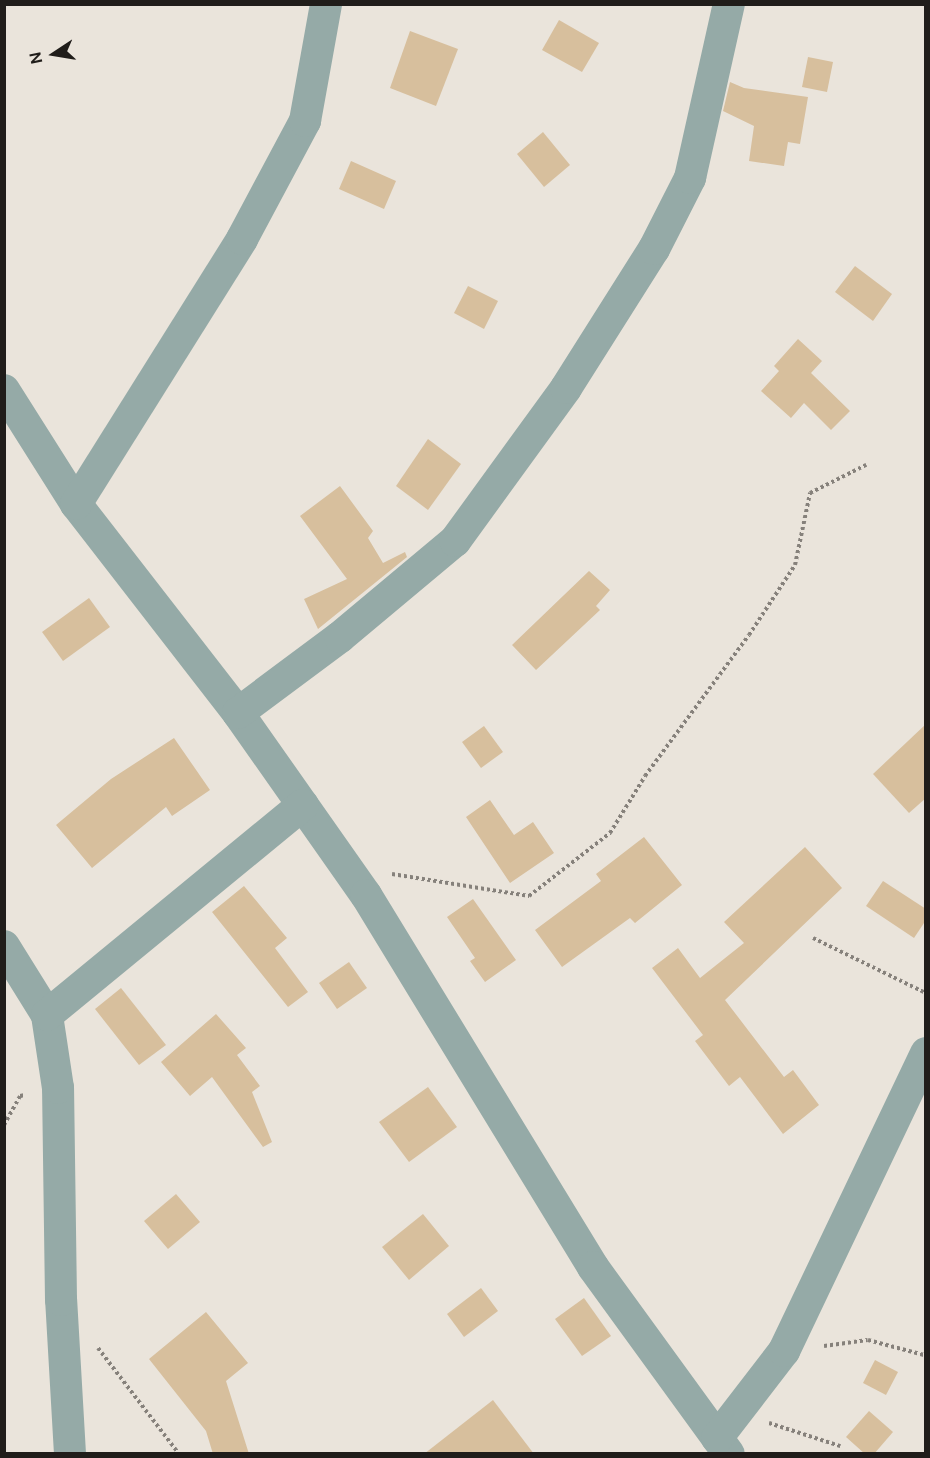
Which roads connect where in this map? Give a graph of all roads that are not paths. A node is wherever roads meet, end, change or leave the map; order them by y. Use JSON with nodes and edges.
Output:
{"nodes":[{"id":1,"x":326,"y":4,"type":"edge"},
{"id":2,"x":729,"y":4,"type":"edge"},
{"id":3,"x":4,"y":390,"type":"edge"},
{"id":4,"x":75,"y":504,"type":"junction"},
{"id":5,"x":238,"y":713,"type":"junction"},
{"id":6,"x":303,"y":805,"type":"junction"},
{"id":7,"x":4,"y":946,"type":"edge"},
{"id":8,"x":47,"y":1016,"type":"junction"},
{"id":9,"x":926,"y":1053,"type":"edge"},
{"id":10,"x":723,"y":1446,"type":"edge"},
{"id":11,"x":70,"y":1454,"type":"edge"}],
"edges":[{"from":1,"to":4,"type":"street"},
{"from":2,"to":5,"type":"street"},
{"from":3,"to":4,"type":"street"},
{"from":4,"to":5,"type":"street"},
{"from":5,"to":6,"type":"street"},
{"from":6,"to":8,"type":"street"},
{"from":6,"to":10,"type":"street"},
{"from":7,"to":8,"type":"street"},
{"from":8,"to":11,"type":"street"},
{"from":9,"to":10,"type":"street"}]}
